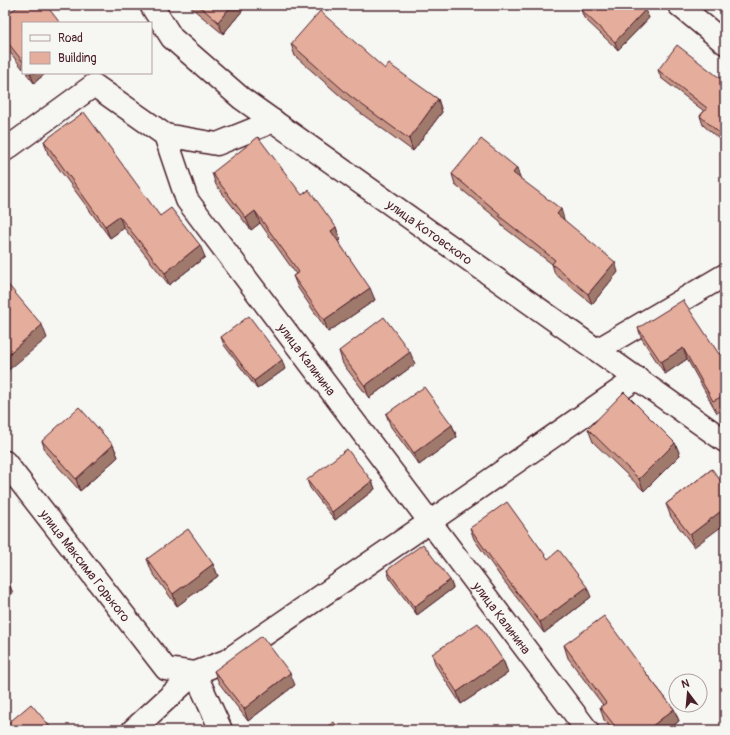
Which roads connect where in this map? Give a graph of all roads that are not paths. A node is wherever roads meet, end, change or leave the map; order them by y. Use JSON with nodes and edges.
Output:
{"nodes":[{"id":1,"x":151,"y":5,"type":"edge"},
{"id":2,"x":679,"y":5,"type":"edge"},
{"id":3,"x":725,"y":43,"type":"edge"},
{"id":4,"x":274,"y":121,"type":"junction"},
{"id":5,"x":165,"y":135,"type":"junction"},
{"id":6,"x":5,"y":150,"type":"edge"},
{"id":7,"x":725,"y":274,"type":"edge"},
{"id":8,"x":597,"y":350,"type":"junction"},
{"id":9,"x":637,"y":378,"type":"junction"},
{"id":10,"x":725,"y":441,"type":"edge"},
{"id":11,"x":5,"y":462,"type":"edge"},
{"id":12,"x":431,"y":522,"type":"junction"},
{"id":13,"x":194,"y":673,"type":"junction"},
{"id":14,"x":132,"y":730,"type":"edge"},
{"id":15,"x":221,"y":730,"type":"edge"},
{"id":16,"x":587,"y":730,"type":"edge"}],
"edges":[{"from":1,"to":4,"type":"street","name":"улица Котовского"},
{"from":2,"to":3,"type":"street"},
{"from":4,"to":5,"type":"street"},
{"from":4,"to":8,"type":"street","name":"улица Котовского"},
{"from":5,"to":6,"type":"street"},
{"from":5,"to":12,"type":"street","name":"улица Калинина"},
{"from":7,"to":8,"type":"street"},
{"from":8,"to":9,"type":"street","name":"улица Котовского"},
{"from":9,"to":10,"type":"street","name":"улица Котовского"},
{"from":9,"to":12,"type":"street"},
{"from":11,"to":13,"type":"street","name":"улица Максима Горького"},
{"from":12,"to":13,"type":"street"},
{"from":12,"to":16,"type":"street","name":"улица Калинина"},
{"from":13,"to":14,"type":"street"},
{"from":13,"to":15,"type":"street"}]}
